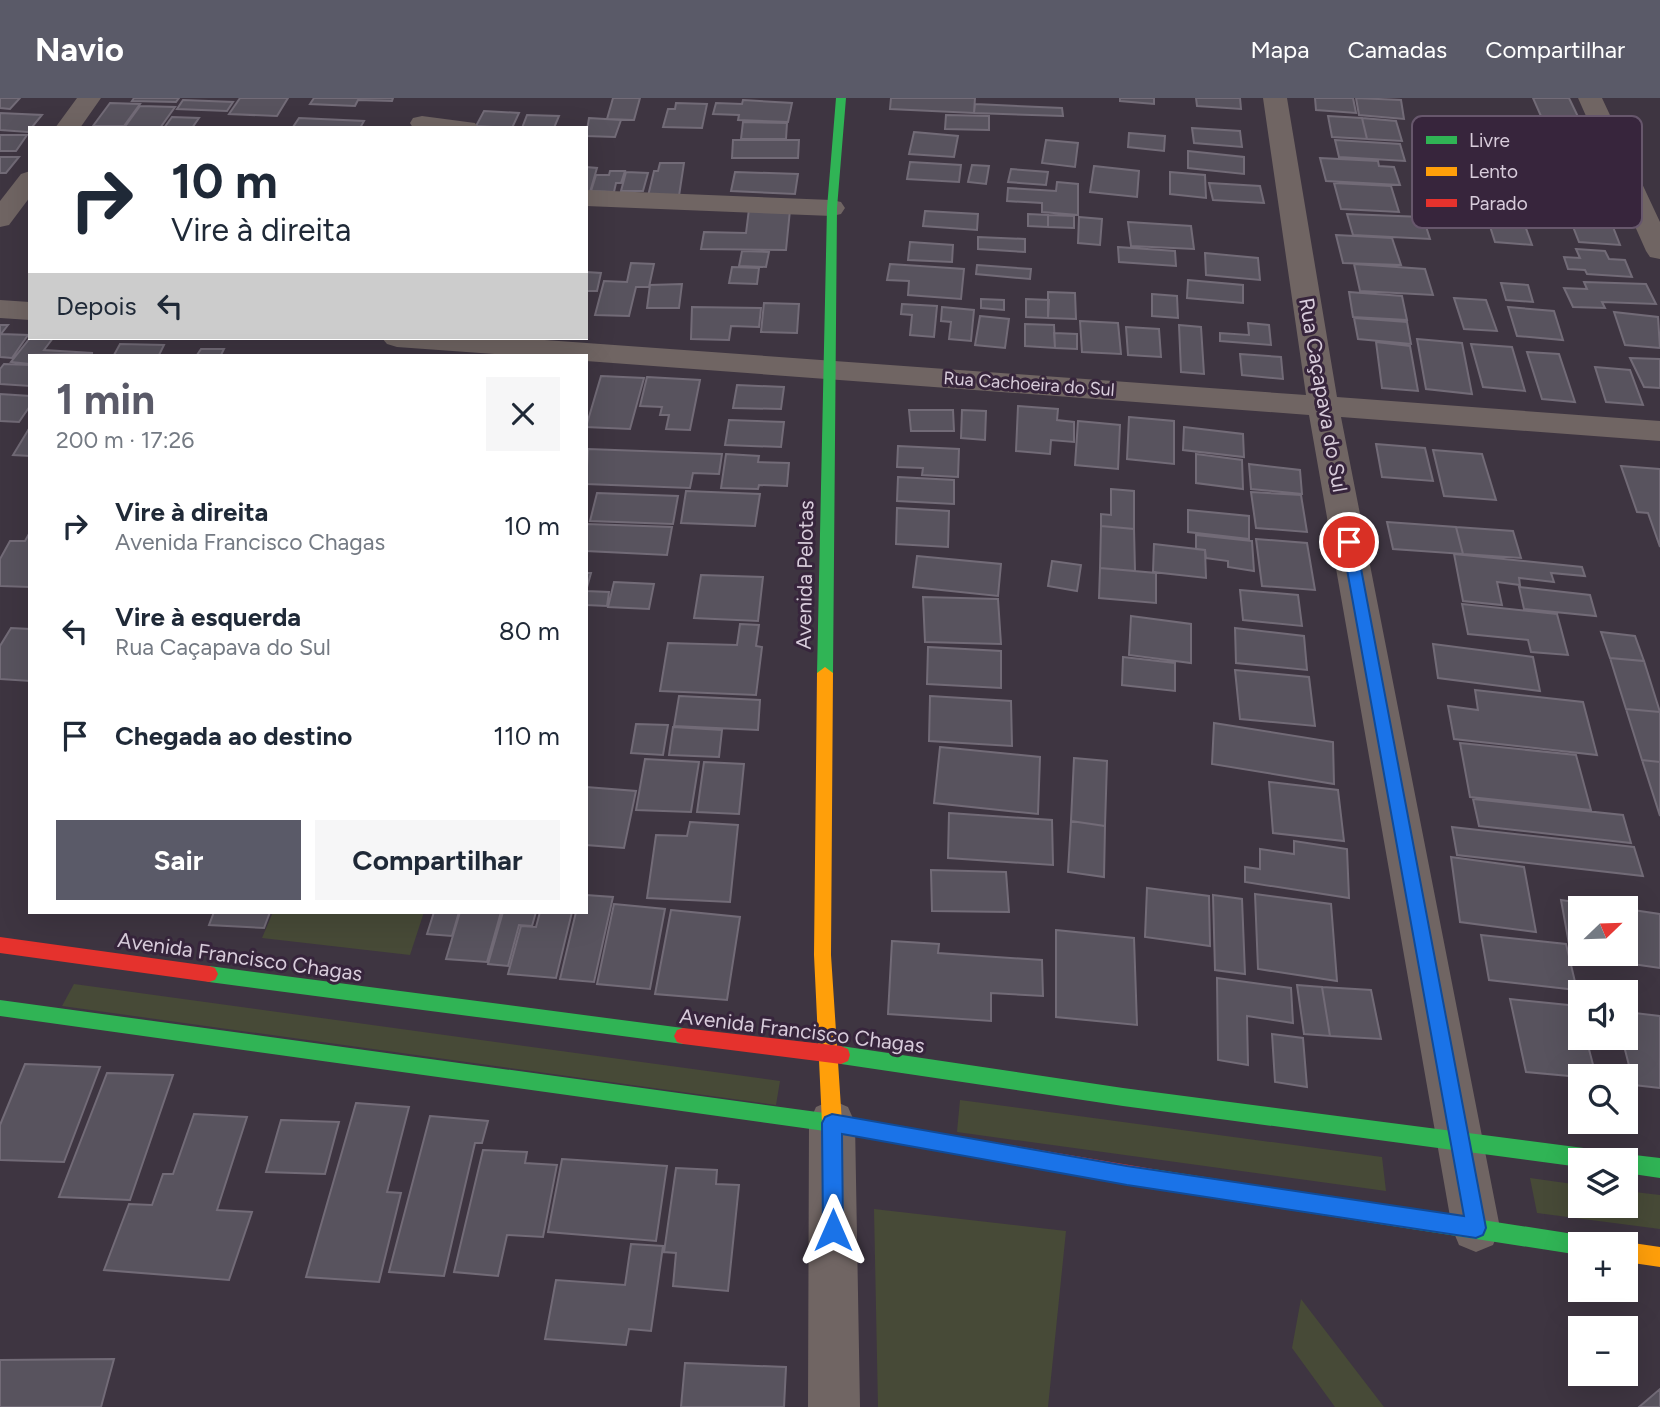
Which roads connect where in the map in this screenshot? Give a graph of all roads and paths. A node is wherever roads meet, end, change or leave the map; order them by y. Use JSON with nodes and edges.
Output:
{"nodes":[{"id":1,"x":89,"y":98,"type":"edge"},
{"id":2,"x":434,"y":98,"type":"edge"},
{"id":3,"x":841,"y":98,"type":"edge"},
{"id":4,"x":1275,"y":98,"type":"edge"},
{"id":5,"x":1590,"y":98,"type":"edge"},
{"id":6,"x":1598,"y":116,"type":"edge"},
{"id":7,"x":421,"y":125,"type":"edge"},
{"id":8,"x":69,"y":126,"type":"edge"},
{"id":9,"x":28,"y":182,"type":"edge"},
{"id":10,"x":588,"y":198,"type":"edge"},
{"id":11,"x":832,"y":208,"type":"junction"},
{"id":12,"x":1642,"y":212,"type":"edge"},
{"id":13,"x":0,"y":219,"type":"edge"},
{"id":14,"x":1660,"y":251,"type":"edge"},
{"id":15,"x":0,"y":309,"type":"edge"},
{"id":16,"x":28,"y":311,"type":"edge"},
{"id":17,"x":425,"y":340,"type":"edge"},
{"id":18,"x":828,"y":369,"type":"junction"},
{"id":19,"x":1324,"y":406,"type":"junction"},
{"id":20,"x":1660,"y":432,"type":"edge"},
{"id":21,"x":4,"y":954,"type":"edge"},
{"id":22,"x":0,"y":1008,"type":"edge"},
{"id":23,"x":825,"y":1053,"type":"junction"},
{"id":24,"x":832,"y":1123,"type":"junction"},
{"id":25,"x":1461,"y":1142,"type":"junction"},
{"id":26,"x":1568,"y":1156,"type":"edge"},
{"id":27,"x":1638,"y":1165,"type":"edge"},
{"id":28,"x":1660,"y":1168,"type":"edge"},
{"id":29,"x":1476,"y":1228,"type":"junction"},
{"id":30,"x":1568,"y":1243,"type":"edge"},
{"id":31,"x":1638,"y":1254,"type":"edge"},
{"id":32,"x":1660,"y":1257,"type":"edge"},
{"id":33,"x":834,"y":1407,"type":"edge"}],
"edges":[{"from":1,"to":8,"type":"street"},
{"from":2,"to":7,"type":"street"},
{"from":3,"to":11,"type":"main road","name":"Avenida Pelotas"},
{"from":4,"to":19,"type":"street","name":"Rua Caçapava do Sul"},
{"from":5,"to":6,"type":"street"},
{"from":9,"to":13,"type":"street"},
{"from":10,"to":11,"type":"street"},
{"from":11,"to":18,"type":"main road","name":"Avenida Pelotas"},
{"from":12,"to":14,"type":"street"},
{"from":15,"to":16,"type":"street"},
{"from":17,"to":18,"type":"street","name":"Rua Cachoeira do Sul"},
{"from":18,"to":19,"type":"street","name":"Rua Cachoeira do Sul"},
{"from":18,"to":23,"type":"main road","name":"Avenida Pelotas"},
{"from":19,"to":20,"type":"street","name":"Rua Cachoeira do Sul"},
{"from":19,"to":25,"type":"street","name":"Rua Caçapava do Sul"},
{"from":21,"to":23,"type":"main road","name":"Avenida Francisco Chagas"},
{"from":22,"to":24,"type":"main road"},
{"from":23,"to":24,"type":"main road","name":"Avenida Pelotas"},
{"from":23,"to":25,"type":"main road","name":"Avenida Francisco Chagas"},
{"from":24,"to":29,"type":"main road"},
{"from":24,"to":33,"type":"street"},
{"from":25,"to":26,"type":"main road","name":"Avenida Francisco Chagas"},
{"from":25,"to":29,"type":"street","name":"Rua Caçapava do Sul"},
{"from":27,"to":28,"type":"main road"},
{"from":29,"to":30,"type":"main road"},
{"from":31,"to":32,"type":"main road"}]}
